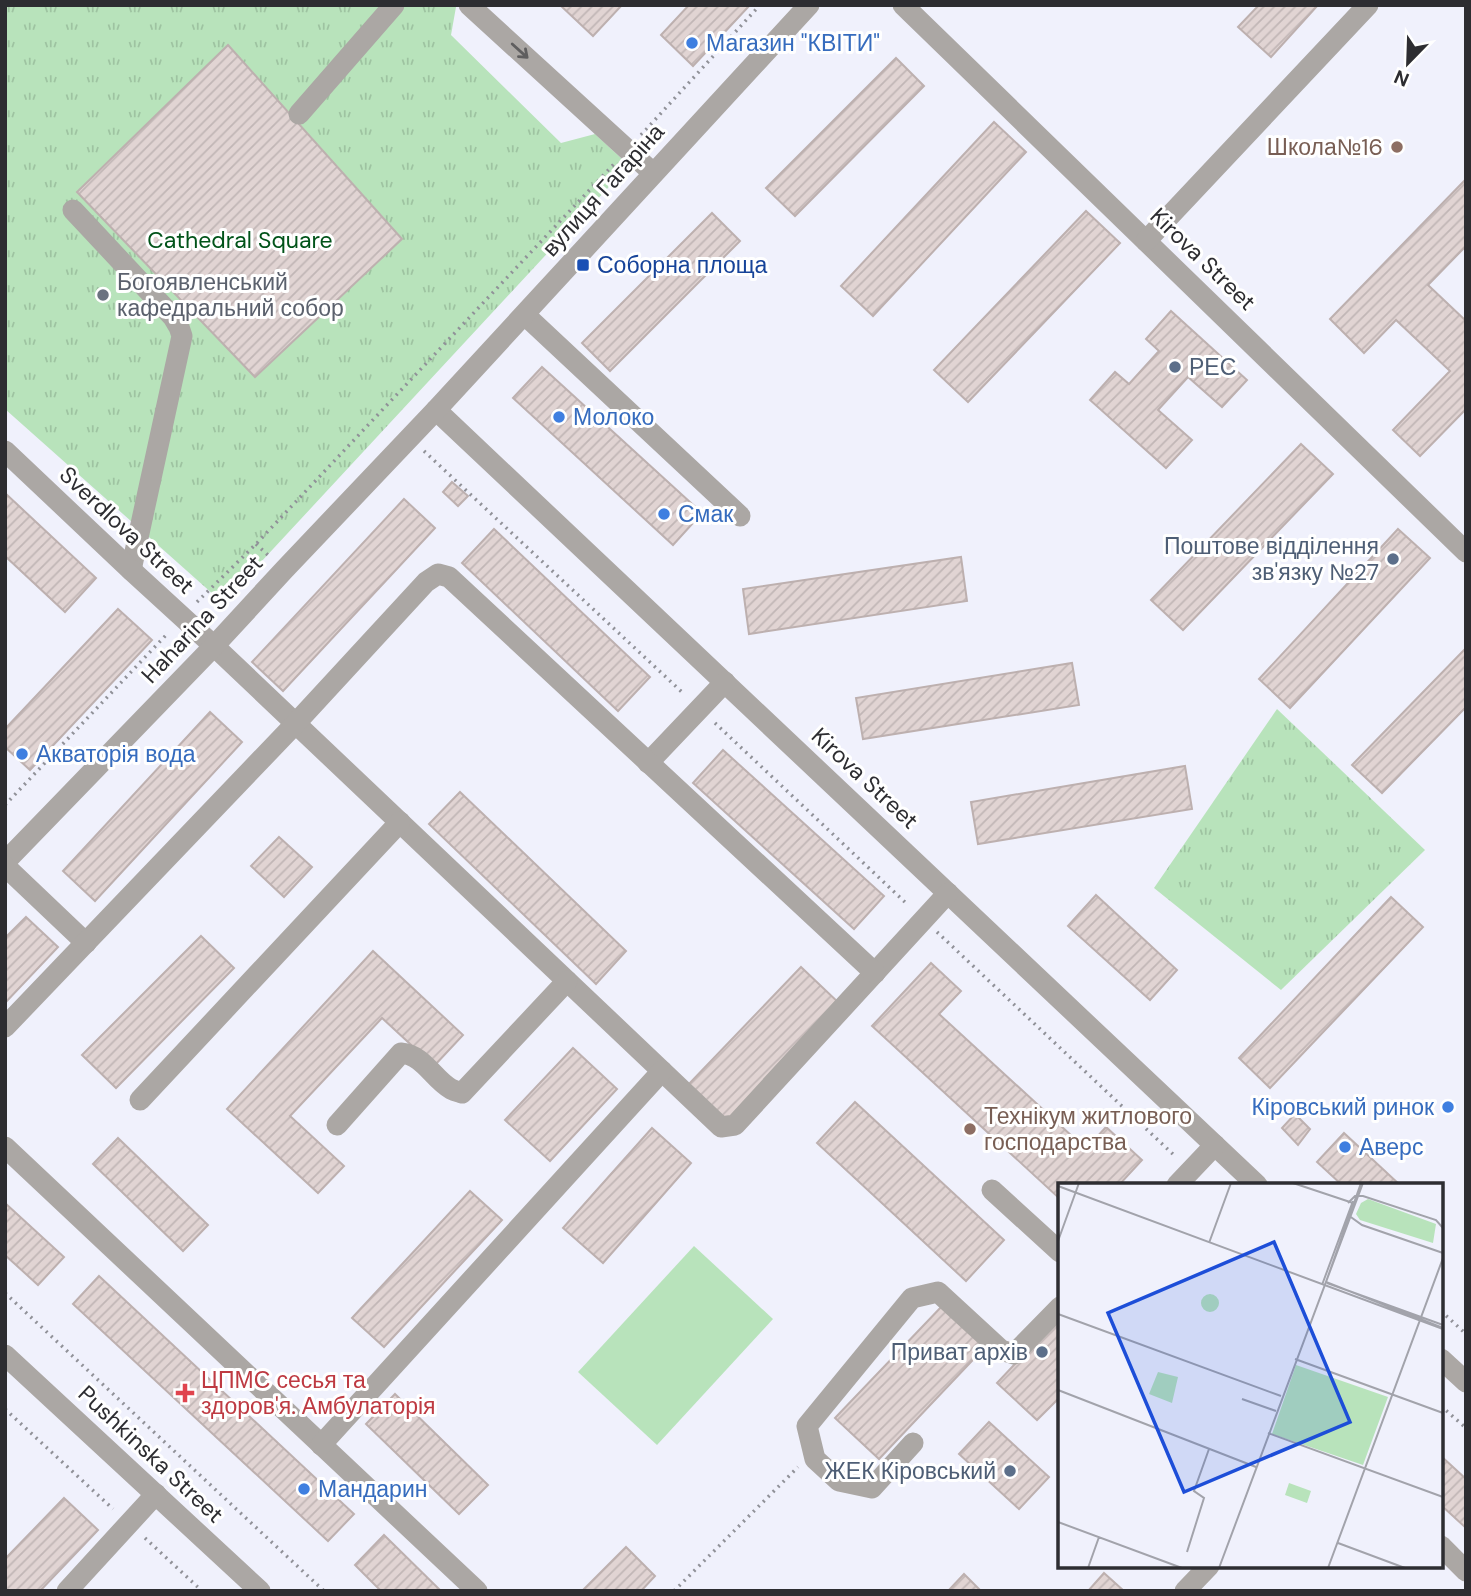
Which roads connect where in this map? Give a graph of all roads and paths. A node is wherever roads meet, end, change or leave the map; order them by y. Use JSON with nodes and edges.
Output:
{"nodes":[{"id":1,"x":394,"y":5,"type":"edge"},
{"id":2,"x":470,"y":5,"type":"edge"},
{"id":3,"x":760,"y":5,"type":"edge"},
{"id":4,"x":809,"y":5,"type":"edge"},
{"id":5,"x":903,"y":5,"type":"edge"},
{"id":6,"x":1367,"y":5,"type":"edge"},
{"id":7,"x":299,"y":114,"type":"dead end"},
{"id":8,"x":627,"y":150,"type":"junction"},
{"id":9,"x":653,"y":173,"type":"junction"},
{"id":10,"x":73,"y":210,"type":"dead end"},
{"id":11,"x":1146,"y":241,"type":"junction"},
{"id":12,"x":525,"y":315,"type":"junction"},
{"id":13,"x":436,"y":410,"type":"junction"},
{"id":14,"x":410,"y":438,"type":"junction"},
{"id":15,"x":5,"y":451,"type":"edge"},
{"id":16,"x":740,"y":516,"type":"dead end"},
{"id":17,"x":1466,"y":552,"type":"edge"},
{"id":18,"x":131,"y":570,"type":"junction"},
{"id":19,"x":183,"y":617,"type":"junction"},
{"id":20,"x":214,"y":646,"type":"junction"},
{"id":21,"x":725,"y":682,"type":"junction"},
{"id":22,"x":700,"y":709,"type":"junction"},
{"id":23,"x":296,"y":723,"type":"junction"},
{"id":24,"x":648,"y":763,"type":"junction"},
{"id":25,"x":5,"y":805,"type":"edge"},
{"id":26,"x":400,"y":822,"type":"junction"},
{"id":27,"x":5,"y":864,"type":"edge"},
{"id":28,"x":948,"y":893,"type":"junction"},
{"id":29,"x":924,"y":920,"type":"junction"},
{"id":30,"x":86,"y":943,"type":"junction"},
{"id":31,"x":875,"y":973,"type":"junction"},
{"id":32,"x":567,"y":981,"type":"junction"},
{"id":33,"x":5,"y":1027,"type":"edge"},
{"id":34,"x":662,"y":1071,"type":"junction"},
{"id":35,"x":140,"y":1100,"type":"dead end"},
{"id":36,"x":337,"y":1125,"type":"dead end"},
{"id":37,"x":1215,"y":1145,"type":"junction"},
{"id":38,"x":5,"y":1147,"type":"edge"},
{"id":39,"x":1183,"y":1178,"type":"edge"},
{"id":40,"x":1255,"y":1183,"type":"edge"},
{"id":41,"x":992,"y":1190,"type":"dead end"},
{"id":42,"x":1058,"y":1250,"type":"edge"},
{"id":43,"x":5,"y":1293,"type":"edge"},
{"id":44,"x":1058,"y":1309,"type":"edge"},
{"id":45,"x":1443,"y":1313,"type":"edge"},
{"id":46,"x":1466,"y":1334,"type":"edge"},
{"id":47,"x":5,"y":1355,"type":"edge"},
{"id":48,"x":1443,"y":1361,"type":"edge"},
{"id":49,"x":1466,"y":1382,"type":"edge"},
{"id":50,"x":1443,"y":1408,"type":"edge"},
{"id":51,"x":5,"y":1409,"type":"edge"},
{"id":52,"x":1466,"y":1428,"type":"edge"},
{"id":53,"x":913,"y":1443,"type":"dead end"},
{"id":54,"x":321,"y":1445,"type":"junction"},
{"id":55,"x":802,"y":1463,"type":"dead end"},
{"id":56,"x":156,"y":1494,"type":"junction"},
{"id":57,"x":129,"y":1523,"type":"junction"},
{"id":58,"x":1443,"y":1548,"type":"edge"},
{"id":59,"x":1207,"y":1568,"type":"edge"},
{"id":60,"x":1466,"y":1571,"type":"edge"},
{"id":61,"x":67,"y":1591,"type":"edge"},
{"id":62,"x":202,"y":1591,"type":"edge"},
{"id":63,"x":260,"y":1591,"type":"edge"},
{"id":64,"x":324,"y":1591,"type":"edge"},
{"id":65,"x":477,"y":1591,"type":"edge"},
{"id":66,"x":674,"y":1591,"type":"edge"},
{"id":67,"x":1185,"y":1591,"type":"edge"}],
"edges":[{"from":1,"to":7,"type":"street"},
{"from":2,"to":8,"type":"street","one_way":true},
{"from":3,"to":8,"type":"path"},
{"from":4,"to":9,"type":"street","name":"вулиця Гагаріна"},
{"from":5,"to":11,"type":"street","name":"Kirova Street"},
{"from":6,"to":11,"type":"street"},
{"from":8,"to":9,"type":"street"},
{"from":8,"to":19,"type":"path"},
{"from":9,"to":12,"type":"street","name":"вулиця Гагаріна"},
{"from":10,"to":18,"type":"street"},
{"from":11,"to":17,"type":"street","name":"Kirova Street"},
{"from":12,"to":13,"type":"street","name":"вулиця Гагаріна"},
{"from":12,"to":16,"type":"street"},
{"from":13,"to":14,"type":"street","name":"Haharina Street"},
{"from":13,"to":21,"type":"street","name":"Kirova Street"},
{"from":14,"to":20,"type":"street","name":"Haharina Street"},
{"from":14,"to":22,"type":"path"},
{"from":15,"to":18,"type":"street","name":"Sverdlova Street"},
{"from":18,"to":19,"type":"street","name":"Sverdlova Street"},
{"from":19,"to":20,"type":"street","name":"Sverdlova Street"},
{"from":19,"to":25,"type":"path"},
{"from":20,"to":23,"type":"street","name":"Sverdlova Street"},
{"from":20,"to":27,"type":"street","name":"Haharina Street"},
{"from":21,"to":22,"type":"street"},
{"from":21,"to":28,"type":"street","name":"Kirova Street"},
{"from":22,"to":24,"type":"street"},
{"from":22,"to":29,"type":"path"},
{"from":23,"to":24,"type":"street"},
{"from":23,"to":26,"type":"street","name":"Sverdlova Street"},
{"from":23,"to":30,"type":"street"},
{"from":24,"to":31,"type":"street"},
{"from":26,"to":32,"type":"street","name":"Sverdlova Street"},
{"from":26,"to":35,"type":"street"},
{"from":27,"to":30,"type":"street"},
{"from":28,"to":29,"type":"street"},
{"from":28,"to":37,"type":"street","name":"Kirova Street"},
{"from":29,"to":31,"type":"street"},
{"from":29,"to":39,"type":"path"},
{"from":30,"to":33,"type":"street"},
{"from":31,"to":34,"type":"street","name":"Sverdlova Street"},
{"from":32,"to":34,"type":"street","name":"Sverdlova Street"},
{"from":32,"to":36,"type":"street"},
{"from":34,"to":54,"type":"street"},
{"from":37,"to":39,"type":"street"},
{"from":37,"to":40,"type":"street","name":"Kirova Street"},
{"from":38,"to":54,"type":"street"},
{"from":41,"to":42,"type":"street"},
{"from":43,"to":64,"type":"path"},
{"from":44,"to":53,"type":"street"},
{"from":45,"to":46,"type":"path"},
{"from":47,"to":56,"type":"street","name":"Pushkinska Street"},
{"from":48,"to":49,"type":"street"},
{"from":50,"to":52,"type":"path"},
{"from":51,"to":57,"type":"path"},
{"from":54,"to":65,"type":"street"},
{"from":55,"to":66,"type":"path"},
{"from":56,"to":57,"type":"street"},
{"from":56,"to":63,"type":"street","name":"Pushkinska Street"},
{"from":57,"to":61,"type":"street"},
{"from":57,"to":62,"type":"path"},
{"from":58,"to":60,"type":"street"},
{"from":59,"to":67,"type":"street"}]}
